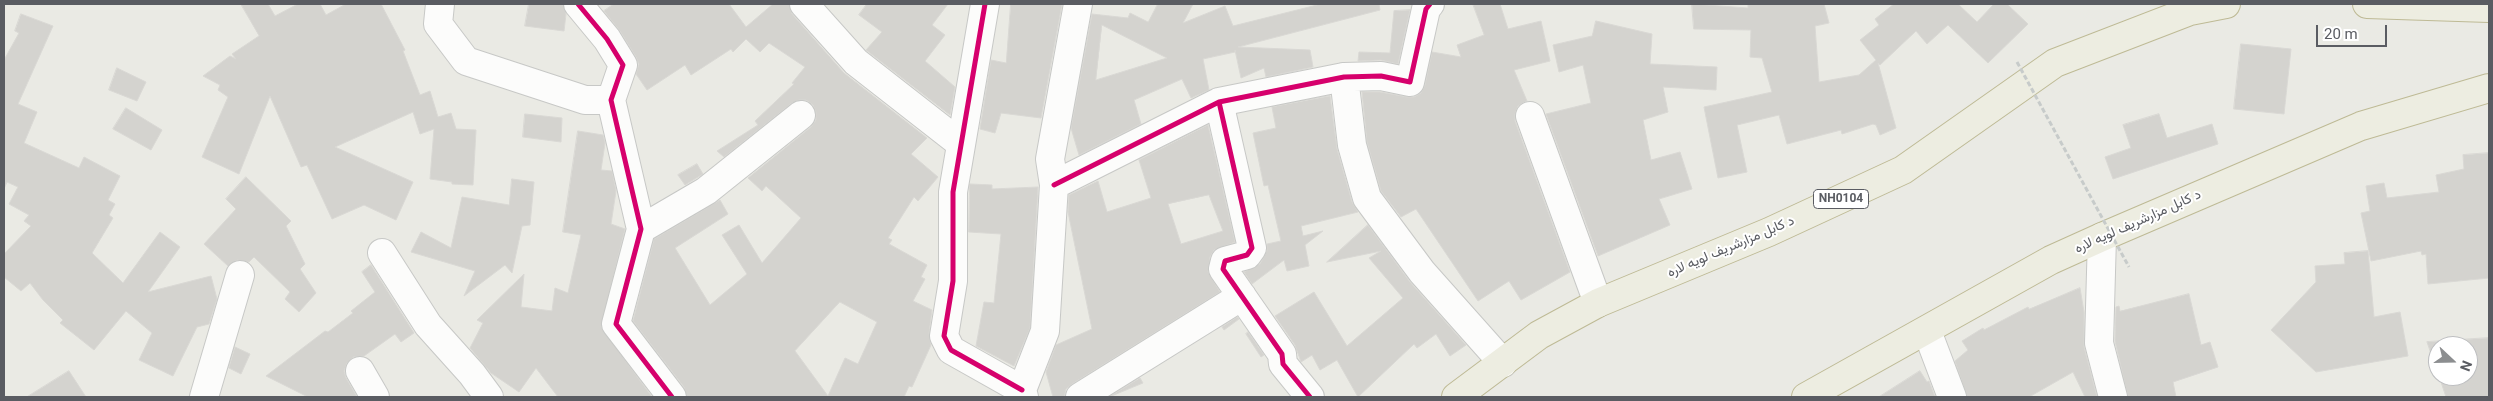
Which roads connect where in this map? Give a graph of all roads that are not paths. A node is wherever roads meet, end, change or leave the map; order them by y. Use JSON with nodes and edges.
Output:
{"nodes":[{"id":1,"x":440,"y":4,"type":"edge"},
{"id":2,"x":578,"y":4,"type":"edge"},
{"id":3,"x":804,"y":4,"type":"edge"},
{"id":4,"x":985,"y":4,"type":"edge"},
{"id":5,"x":1078,"y":4,"type":"edge"},
{"id":6,"x":1430,"y":4,"type":"edge"},
{"id":7,"x":2226,"y":4,"type":"edge"},
{"id":8,"x":2367,"y":4,"type":"edge"},
{"id":9,"x":2190,"y":7,"type":"edge"},
{"id":10,"x":2489,"y":8,"type":"edge"},
{"id":11,"x":1344,"y":77,"type":"junction"},
{"id":12,"x":2489,"y":88,"type":"edge"},
{"id":13,"x":612,"y":100,"type":"junction"},
{"id":14,"x":1218,"y":102,"type":"junction"},
{"id":15,"x":801,"y":115,"type":"dead end"},
{"id":16,"x":1530,"y":116,"type":"dead end"},
{"id":17,"x":961,"y":144,"type":"junction"},
{"id":18,"x":1054,"y":185,"type":"junction"},
{"id":19,"x":641,"y":229,"type":"junction"},
{"id":20,"x":2102,"y":237,"type":"junction"},
{"id":21,"x":382,"y":253,"type":"dead end"},
{"id":22,"x":240,"y":275,"type":"dead end"},
{"id":23,"x":1242,"y":296,"type":"junction"},
{"id":24,"x":1598,"y":303,"type":"junction"},
{"id":25,"x":1927,"y":331,"type":"junction"},
{"id":26,"x":1503,"y":363,"type":"junction"},
{"id":27,"x":360,"y":372,"type":"dead end"},
{"id":28,"x":1023,"y":394,"type":"edge"},
{"id":29,"x":204,"y":397,"type":"edge"},
{"id":30,"x":375,"y":397,"type":"edge"},
{"id":31,"x":489,"y":397,"type":"edge"},
{"id":32,"x":672,"y":397,"type":"edge"},
{"id":33,"x":1080,"y":397,"type":"edge"},
{"id":34,"x":1310,"y":397,"type":"edge"},
{"id":35,"x":1456,"y":397,"type":"edge"},
{"id":36,"x":1806,"y":397,"type":"edge"},
{"id":37,"x":1951,"y":397,"type":"edge"},
{"id":38,"x":2114,"y":397,"type":"edge"}],
"edges":[{"from":1,"to":13,"type":"street"},
{"from":2,"to":13,"type":"street"},
{"from":3,"to":17,"type":"street"},
{"from":4,"to":17,"type":"street"},
{"from":5,"to":18,"type":"street"},
{"from":6,"to":11,"type":"street"},
{"from":7,"to":9,"type":"highway","name":"د کابل مزارشریف لویه لاره","number":"NH0104"},
{"from":8,"to":10,"type":"highway"},
{"from":9,"to":24,"type":"highway","name":"د کابل مزارشریف لویه لاره","number":"NH0104"},
{"from":11,"to":14,"type":"street"},
{"from":11,"to":26,"type":"street"},
{"from":12,"to":20,"type":"highway","name":"د کابل مزارشریف لویه لاره"},
{"from":13,"to":19,"type":"street"},
{"from":14,"to":18,"type":"street"},
{"from":14,"to":23,"type":"street"},
{"from":15,"to":19,"type":"street"},
{"from":16,"to":24,"type":"street"},
{"from":17,"to":28,"type":"street"},
{"from":18,"to":28,"type":"street"},
{"from":19,"to":32,"type":"street"},
{"from":20,"to":25,"type":"highway","name":"د کابل مزارشریف لویه لاره"},
{"from":20,"to":38,"type":"street"},
{"from":21,"to":31,"type":"street"},
{"from":22,"to":29,"type":"street"},
{"from":23,"to":33,"type":"street"},
{"from":23,"to":34,"type":"street"},
{"from":24,"to":26,"type":"highway","name":"د کابل مزارشریف لویه لاره","number":"NH0104"},
{"from":25,"to":36,"type":"highway","name":"د کابل مزارشریف لویه لاره"},
{"from":25,"to":37,"type":"street"},
{"from":26,"to":35,"type":"highway","name":"د کابل مزارشریف لویه لاره","number":"NH0104"},
{"from":27,"to":30,"type":"street"}]}
